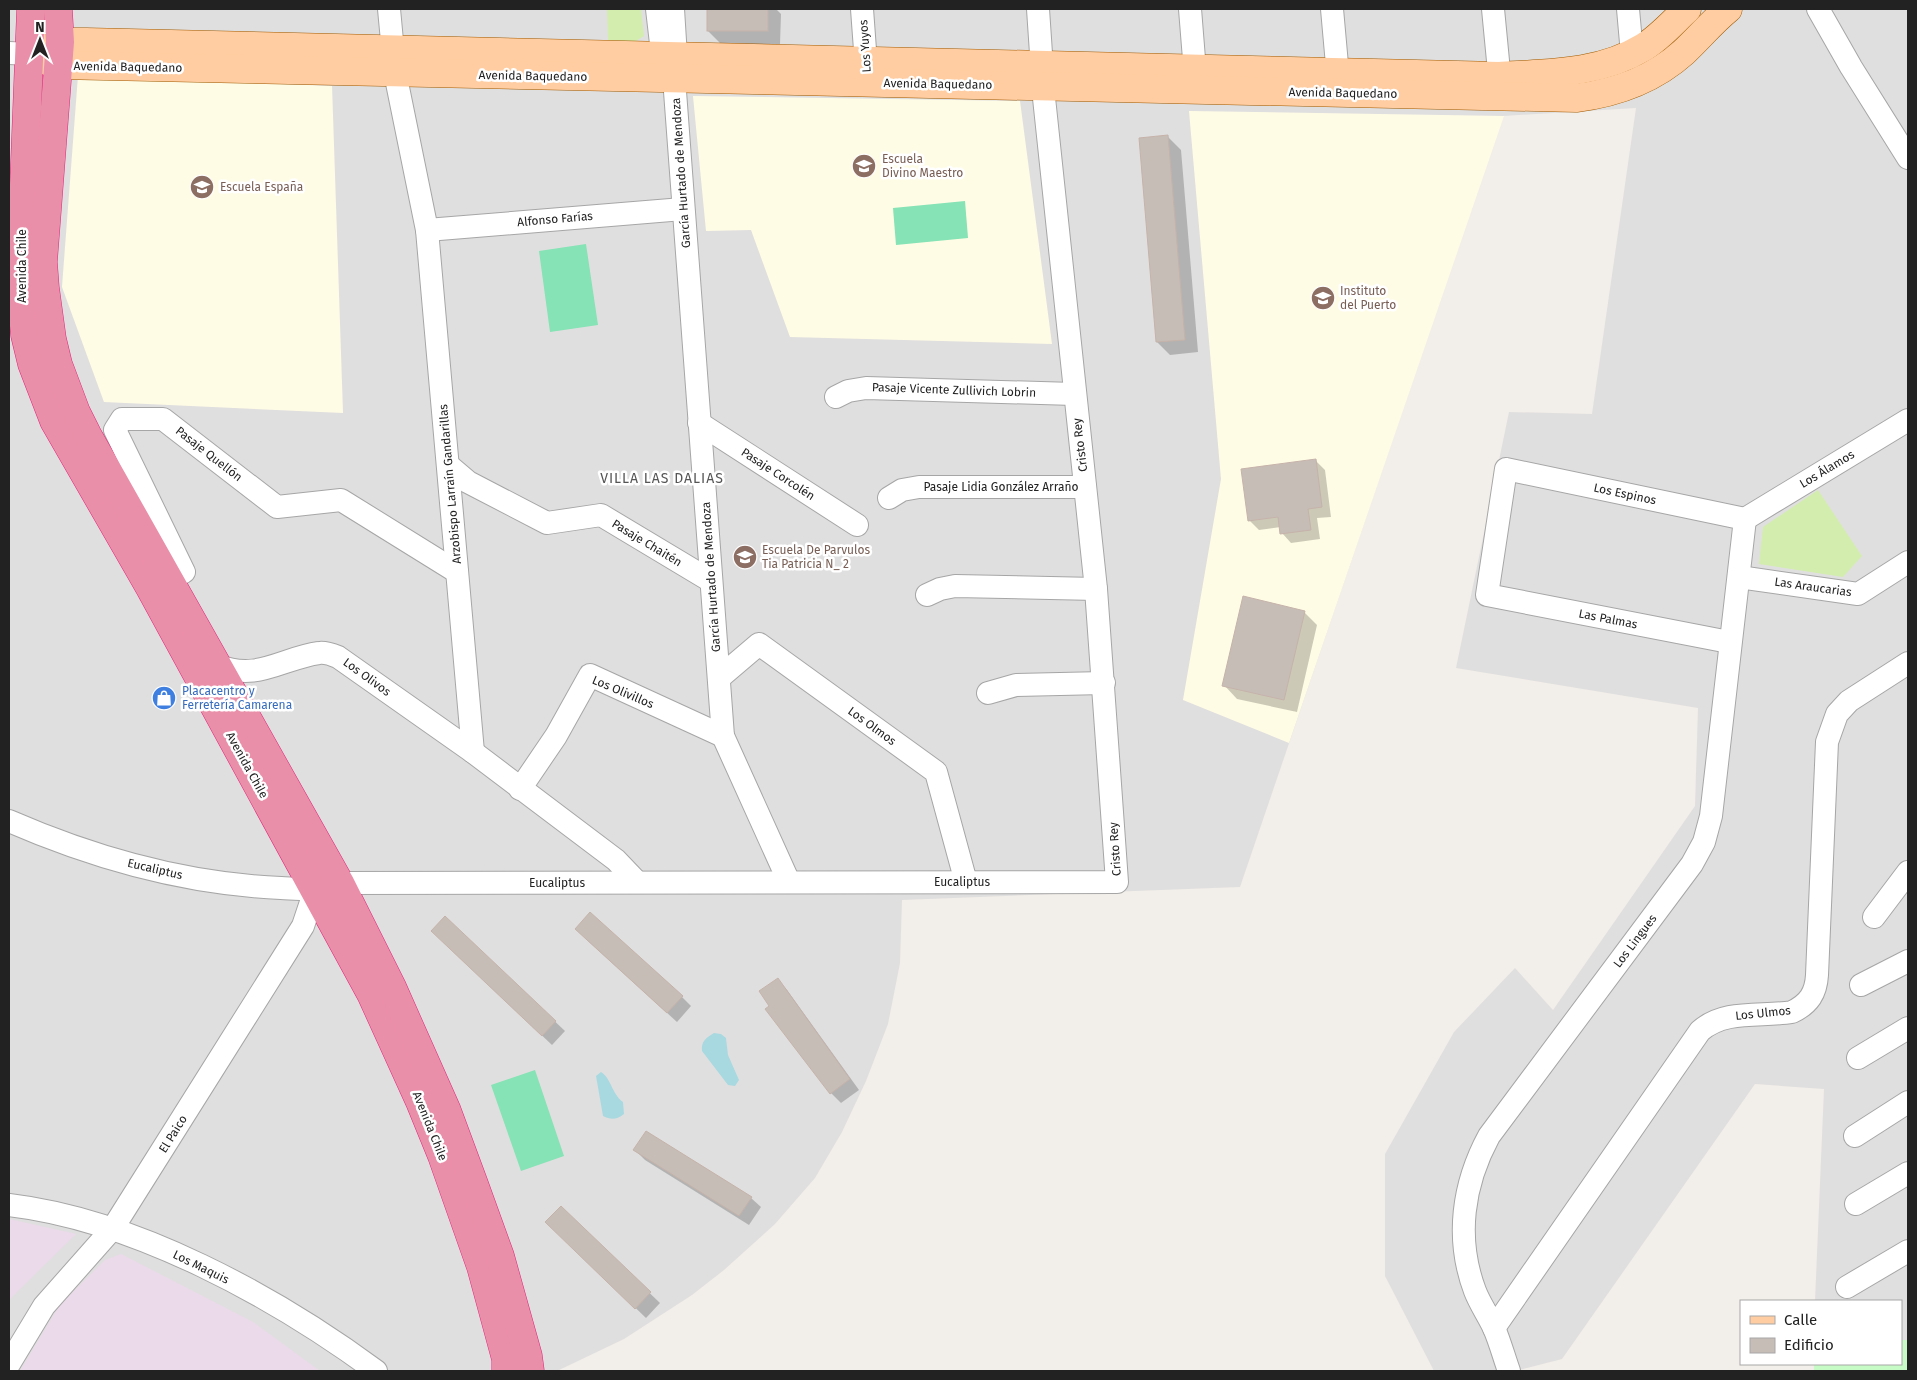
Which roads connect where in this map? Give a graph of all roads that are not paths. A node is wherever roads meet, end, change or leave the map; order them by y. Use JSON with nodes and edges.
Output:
{"nodes":[{"id":1,"x":31,"y":9,"type":"edge"},
{"id":2,"x":58,"y":9,"type":"edge"},
{"id":3,"x":389,"y":9,"type":"edge"},
{"id":4,"x":657,"y":9,"type":"edge"},
{"id":5,"x":673,"y":9,"type":"edge"},
{"id":6,"x":862,"y":9,"type":"edge"},
{"id":7,"x":1038,"y":9,"type":"edge"},
{"id":8,"x":1190,"y":9,"type":"edge"},
{"id":9,"x":1332,"y":9,"type":"edge"},
{"id":10,"x":1493,"y":9,"type":"edge"},
{"id":11,"x":1628,"y":9,"type":"edge"},
{"id":12,"x":1687,"y":9,"type":"edge"},
{"id":13,"x":1728,"y":9,"type":"edge"},
{"id":14,"x":1818,"y":9,"type":"edge"},
{"id":15,"x":19,"y":54,"type":"edge"},
{"id":16,"x":59,"y":54,"type":"junction"},
{"id":17,"x":1632,"y":54,"type":"junction"},
{"id":18,"x":394,"y":62,"type":"junction"},
{"id":19,"x":671,"y":64,"type":"junction"},
{"id":20,"x":867,"y":72,"type":"junction"},
{"id":21,"x":1043,"y":76,"type":"junction"},
{"id":22,"x":1196,"y":80,"type":"junction"},
{"id":23,"x":1338,"y":83,"type":"junction"},
{"id":24,"x":1500,"y":86,"type":"junction"},
{"id":25,"x":1908,"y":158,"type":"edge"},
{"id":26,"x":683,"y":209,"type":"junction"},
{"id":27,"x":427,"y":230,"type":"junction"},
{"id":28,"x":1074,"y":394,"type":"junction"},
{"id":29,"x":836,"y":397,"type":"dead end"},
{"id":30,"x":1908,"y":420,"type":"edge"},
{"id":31,"x":699,"y":423,"type":"junction"},
{"id":32,"x":448,"y":465,"type":"junction"},
{"id":33,"x":1085,"y":487,"type":"junction"},
{"id":34,"x":890,"y":498,"type":"dead end"},
{"id":35,"x":1745,"y":519,"type":"junction"},
{"id":36,"x":857,"y":525,"type":"dead end"},
{"id":37,"x":1908,"y":562,"type":"edge"},
{"id":38,"x":457,"y":572,"type":"junction"},
{"id":39,"x":1738,"y":577,"type":"junction"},
{"id":40,"x":169,"y":579,"type":"junction"},
{"id":41,"x":711,"y":581,"type":"junction"},
{"id":42,"x":1096,"y":589,"type":"junction"},
{"id":43,"x":1487,"y":595,"type":"joint"},
{"id":44,"x":927,"y":596,"type":"dead end"},
{"id":45,"x":1729,"y":642,"type":"junction"},
{"id":46,"x":1908,"y":663,"type":"edge"},
{"id":47,"x":218,"y":665,"type":"junction"},
{"id":48,"x":718,"y":678,"type":"junction"},
{"id":49,"x":1104,"y":683,"type":"junction"},
{"id":50,"x":988,"y":693,"type":"dead end"},
{"id":51,"x":723,"y":736,"type":"junction"},
{"id":52,"x":473,"y":752,"type":"junction"},
{"id":53,"x":520,"y":789,"type":"junction"},
{"id":54,"x":9,"y":821,"type":"edge"},
{"id":55,"x":1908,"y":872,"type":"edge"},
{"id":56,"x":637,"y":882,"type":"junction"},
{"id":57,"x":789,"y":882,"type":"junction"},
{"id":58,"x":966,"y":882,"type":"junction"},
{"id":59,"x":1117,"y":882,"type":"joint"},
{"id":60,"x":328,"y":886,"type":"junction"},
{"id":61,"x":1874,"y":916,"type":"dead end"},
{"id":62,"x":1908,"y":961,"type":"edge"},
{"id":63,"x":1860,"y":986,"type":"dead end"},
{"id":64,"x":1908,"y":1028,"type":"edge"},
{"id":65,"x":1858,"y":1058,"type":"dead end"},
{"id":66,"x":1908,"y":1102,"type":"edge"},
{"id":67,"x":1855,"y":1136,"type":"dead end"},
{"id":68,"x":1908,"y":1173,"type":"edge"},
{"id":69,"x":1856,"y":1204,"type":"dead end"},
{"id":70,"x":9,"y":1205,"type":"edge"},
{"id":71,"x":113,"y":1228,"type":"junction"},
{"id":72,"x":1908,"y":1251,"type":"edge"},
{"id":73,"x":1847,"y":1287,"type":"dead end"},
{"id":74,"x":1494,"y":1328,"type":"junction"},
{"id":75,"x":9,"y":1364,"type":"edge"},
{"id":76,"x":376,"y":1371,"type":"edge"},
{"id":77,"x":506,"y":1371,"type":"edge"},
{"id":78,"x":530,"y":1371,"type":"edge"},
{"id":79,"x":1509,"y":1371,"type":"edge"}],
"edges":[{"from":1,"to":15,"type":"highway","name":"Avenida Chile"},
{"from":2,"to":16,"type":"highway","name":"Avenida Chile"},
{"from":3,"to":18,"type":"street","name":"Arzobispo Larraín Gandarillas"},
{"from":4,"to":19,"type":"street","name":"García Hurtado de Mendoza"},
{"from":5,"to":19,"type":"street","name":"García Hurtado de Mendoza"},
{"from":6,"to":20,"type":"street","name":"Los Yuyos"},
{"from":7,"to":21,"type":"street","name":"Cristo Rey"},
{"from":8,"to":22,"type":"street"},
{"from":9,"to":23,"type":"street"},
{"from":10,"to":24,"type":"street"},
{"from":11,"to":17,"type":"street"},
{"from":12,"to":17,"type":"main road","name":"Avenida Baquedano"},
{"from":13,"to":24,"type":"main road","name":"Avenida Baquedano"},
{"from":14,"to":25,"type":"street"},
{"from":15,"to":16,"type":"main road","name":"Avenida Baquedano"},
{"from":15,"to":60,"type":"highway","name":"Avenida Chile"},
{"from":16,"to":18,"type":"main road","name":"Avenida Baquedano"},
{"from":16,"to":40,"type":"highway","name":"Avenida Chile"},
{"from":17,"to":24,"type":"main road","name":"Avenida Baquedano"},
{"from":18,"to":19,"type":"main road","name":"Avenida Baquedano"},
{"from":18,"to":27,"type":"street","name":"Arzobispo Larraín Gandarillas"},
{"from":19,"to":20,"type":"main road","name":"Avenida Baquedano"},
{"from":19,"to":26,"type":"street","name":"García Hurtado de Mendoza"},
{"from":20,"to":21,"type":"main road","name":"Avenida Baquedano"},
{"from":21,"to":22,"type":"main road","name":"Avenida Baquedano"},
{"from":21,"to":28,"type":"street","name":"Cristo Rey"},
{"from":22,"to":23,"type":"main road","name":"Avenida Baquedano"},
{"from":23,"to":24,"type":"main road","name":"Avenida Baquedano"},
{"from":26,"to":27,"type":"street","name":"Alfonso Farías"},
{"from":26,"to":31,"type":"street","name":"García Hurtado de Mendoza"},
{"from":27,"to":32,"type":"street","name":"Arzobispo Larraín Gandarillas"},
{"from":28,"to":29,"type":"street","name":"Pasaje Vicente Zullivich Lobrin"},
{"from":28,"to":33,"type":"street","name":"Cristo Rey"},
{"from":30,"to":35,"type":"street","name":"Los Álamos"},
{"from":31,"to":36,"type":"street","name":"Pasaje Corcolén"},
{"from":31,"to":41,"type":"street","name":"García Hurtado de Mendoza"},
{"from":32,"to":38,"type":"street","name":"Arzobispo Larraín Gandarillas"},
{"from":32,"to":41,"type":"street","name":"Pasaje Chaitén"},
{"from":33,"to":34,"type":"street","name":"Pasaje Lidia González Arraño"},
{"from":33,"to":42,"type":"street","name":"Cristo Rey"},
{"from":35,"to":39,"type":"street","name":"Los Lingues"},
{"from":35,"to":43,"type":"street","name":"Los Espinos"},
{"from":37,"to":39,"type":"street","name":"Las Araucarias"},
{"from":38,"to":40,"type":"street","name":"Pasaje Quellón"},
{"from":38,"to":52,"type":"street","name":"Arzobispo Larraín Gandarillas"},
{"from":39,"to":45,"type":"street","name":"Los Lingues"},
{"from":40,"to":47,"type":"highway","name":"Avenida Chile"},
{"from":41,"to":48,"type":"street","name":"García Hurtado de Mendoza"},
{"from":42,"to":44,"type":"street"},
{"from":42,"to":49,"type":"street","name":"Cristo Rey"},
{"from":43,"to":45,"type":"street","name":"Las Palmas"},
{"from":45,"to":74,"type":"street","name":"Los Lingues"},
{"from":46,"to":74,"type":"street","name":"Los Ulmos"},
{"from":47,"to":52,"type":"street","name":"Los Olivos"},
{"from":47,"to":60,"type":"highway","name":"Avenida Chile"},
{"from":48,"to":51,"type":"street","name":"García Hurtado de Mendoza"},
{"from":48,"to":58,"type":"street","name":"Los Olmos"},
{"from":49,"to":50,"type":"street"},
{"from":49,"to":59,"type":"street","name":"Cristo Rey"},
{"from":51,"to":53,"type":"street","name":"Los Olivillos"},
{"from":51,"to":57,"type":"street","name":"García Hurtado de Mendoza"},
{"from":52,"to":53,"type":"street"},
{"from":53,"to":56,"type":"street"},
{"from":54,"to":60,"type":"street","name":"Eucaliptus"},
{"from":55,"to":61,"type":"street"},
{"from":56,"to":57,"type":"street","name":"Eucaliptus"},
{"from":56,"to":60,"type":"street","name":"Eucaliptus"},
{"from":57,"to":58,"type":"street","name":"Eucaliptus"},
{"from":58,"to":59,"type":"street","name":"Eucaliptus"},
{"from":60,"to":71,"type":"street","name":"El Paico"},
{"from":60,"to":77,"type":"highway","name":"Avenida Chile"},
{"from":60,"to":78,"type":"highway","name":"Avenida Chile"},
{"from":62,"to":63,"type":"street"},
{"from":64,"to":65,"type":"street"},
{"from":66,"to":67,"type":"street"},
{"from":68,"to":69,"type":"street"},
{"from":70,"to":71,"type":"street","name":"Los Maquis"},
{"from":71,"to":75,"type":"street","name":"El Paico"},
{"from":71,"to":76,"type":"street","name":"Los Maquis"},
{"from":72,"to":73,"type":"street"},
{"from":74,"to":79,"type":"street","name":"Los Lingues"}]}
